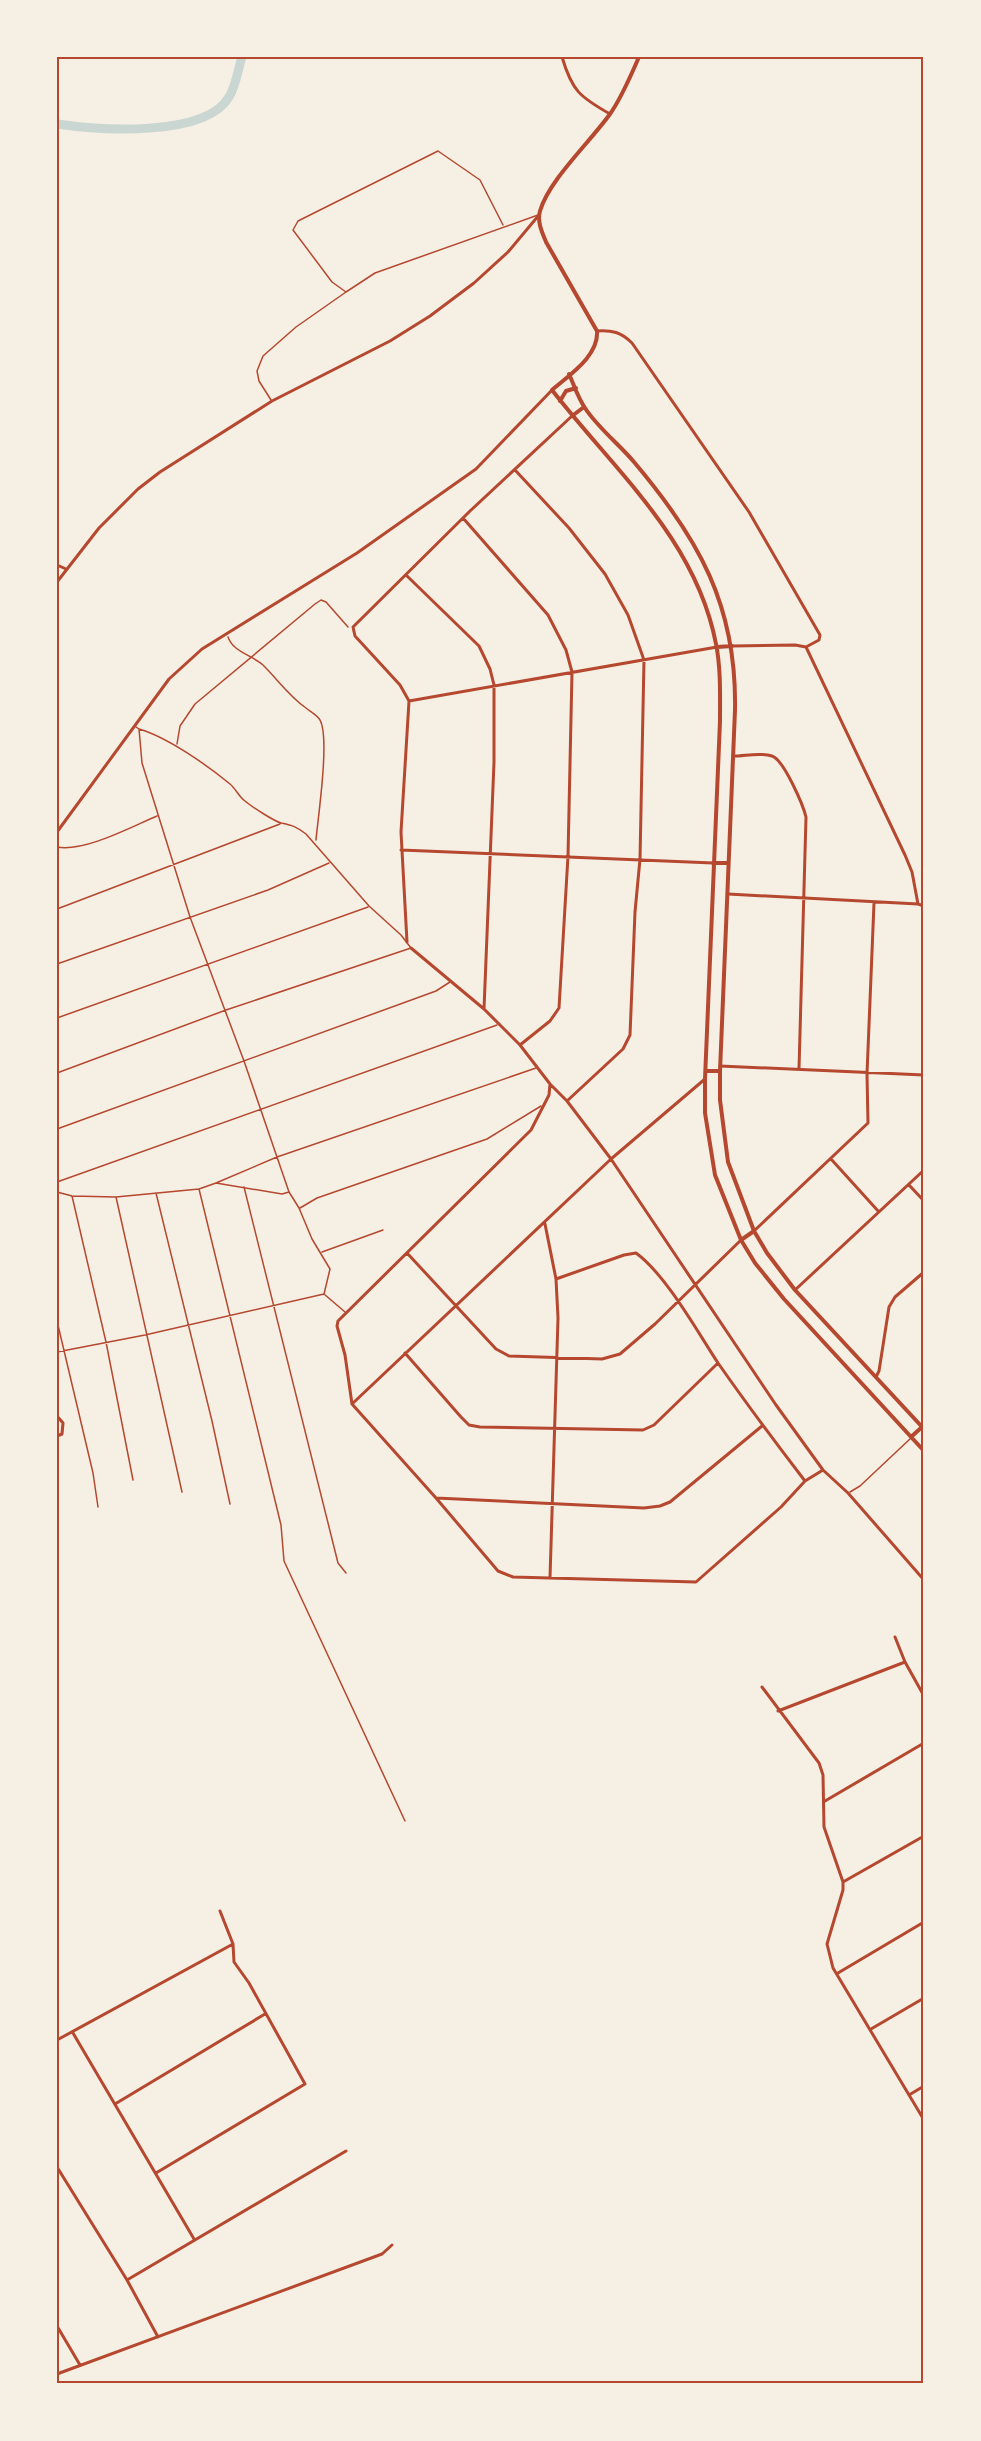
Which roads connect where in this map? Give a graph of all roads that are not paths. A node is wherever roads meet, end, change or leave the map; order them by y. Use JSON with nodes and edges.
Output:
{"nodes":[{"id":1,"x":562,"y":57,"type":"edge"},
{"id":2,"x":639,"y":57,"type":"edge"},
{"id":3,"x":610,"y":114,"type":"junction"},
{"id":4,"x":539,"y":215,"type":"junction"},
{"id":5,"x":503,"y":226,"type":"junction"},
{"id":6,"x":346,"y":292,"type":"junction"},
{"id":7,"x":597,"y":331,"type":"junction"},
{"id":8,"x":569,"y":374,"type":"junction"},
{"id":9,"x":576,"y":388,"type":"junction"},
{"id":10,"x":552,"y":390,"type":"junction"},
{"id":11,"x":560,"y":401,"type":"junction"},
{"id":12,"x":272,"y":402,"type":"junction"},
{"id":13,"x":584,"y":406,"type":"junction"},
{"id":14,"x":572,"y":416,"type":"junction"},
{"id":15,"x":515,"y":470,"type":"junction"},
{"id":16,"x":463,"y":518,"type":"junction"},
{"id":17,"x":57,"y":565,"type":"edge"},
{"id":18,"x":66,"y":568,"type":"junction"},
{"id":19,"x":406,"y":575,"type":"junction"},
{"id":20,"x":57,"y":582,"type":"edge"},
{"id":21,"x":732,"y":646,"type":"junction"},
{"id":22,"x":717,"y":647,"type":"junction"},
{"id":23,"x":806,"y":647,"type":"junction"},
{"id":24,"x":644,"y":660,"type":"junction"},
{"id":25,"x":572,"y":672,"type":"junction"},
{"id":26,"x":494,"y":685,"type":"junction"},
{"id":27,"x":409,"y":701,"type":"junction"},
{"id":28,"x":135,"y":725,"type":"junction"},
{"id":29,"x":139,"y":729,"type":"junction"},
{"id":30,"x":733,"y":756,"type":"junction"},
{"id":31,"x":158,"y":816,"type":"junction"},
{"id":32,"x":281,"y":823,"type":"junction"},
{"id":33,"x":57,"y":832,"type":"edge"},
{"id":34,"x":57,"y":847,"type":"edge"},
{"id":35,"x":401,"y":850,"type":"junction"},
{"id":36,"x":490,"y":854,"type":"junction"},
{"id":37,"x":568,"y":856,"type":"junction"},
{"id":38,"x":640,"y":858,"type":"junction"},
{"id":39,"x":330,"y":863,"type":"junction"},
{"id":40,"x":713,"y":863,"type":"junction"},
{"id":41,"x":728,"y":863,"type":"junction"},
{"id":42,"x":175,"y":864,"type":"junction"},
{"id":43,"x":728,"y":894,"type":"junction"},
{"id":44,"x":804,"y":898,"type":"junction"},
{"id":45,"x":874,"y":903,"type":"junction"},
{"id":46,"x":918,"y":904,"type":"junction"},
{"id":47,"x":369,"y":906,"type":"junction"},
{"id":48,"x":924,"y":906,"type":"edge"},
{"id":49,"x":57,"y":909,"type":"edge"},
{"id":50,"x":190,"y":917,"type":"junction"},
{"id":51,"x":407,"y":942,"type":"junction"},
{"id":52,"x":411,"y":948,"type":"junction"},
{"id":53,"x":57,"y":964,"type":"edge"},
{"id":54,"x":208,"y":966,"type":"junction"},
{"id":55,"x":451,"y":981,"type":"junction"},
{"id":56,"x":484,"y":1009,"type":"junction"},
{"id":57,"x":226,"y":1010,"type":"junction"},
{"id":58,"x":57,"y":1018,"type":"edge"},
{"id":59,"x":499,"y":1024,"type":"junction"},
{"id":60,"x":520,"y":1045,"type":"junction"},
{"id":61,"x":244,"y":1061,"type":"junction"},
{"id":62,"x":720,"y":1066,"type":"junction"},
{"id":63,"x":537,"y":1067,"type":"junction"},
{"id":64,"x":799,"y":1069,"type":"junction"},
{"id":65,"x":706,"y":1071,"type":"junction"},
{"id":66,"x":720,"y":1071,"type":"junction"},
{"id":67,"x":57,"y":1073,"type":"edge"},
{"id":68,"x":867,"y":1074,"type":"junction"},
{"id":69,"x":924,"y":1075,"type":"edge"},
{"id":70,"x":705,"y":1079,"type":"junction"},
{"id":71,"x":550,"y":1084,"type":"junction"},
{"id":72,"x":567,"y":1101,"type":"junction"},
{"id":73,"x":541,"y":1106,"type":"junction"},
{"id":74,"x":260,"y":1110,"type":"junction"},
{"id":75,"x":57,"y":1129,"type":"edge"},
{"id":76,"x":277,"y":1157,"type":"junction"},
{"id":77,"x":611,"y":1159,"type":"junction"},
{"id":78,"x":831,"y":1159,"type":"junction"},
{"id":79,"x":924,"y":1170,"type":"edge"},
{"id":80,"x":57,"y":1182,"type":"edge"},
{"id":81,"x":216,"y":1183,"type":"junction"},
{"id":82,"x":909,"y":1185,"type":"junction"},
{"id":83,"x":244,"y":1187,"type":"junction"},
{"id":84,"x":199,"y":1190,"type":"junction"},
{"id":85,"x":57,"y":1192,"type":"edge"},
{"id":86,"x":289,"y":1192,"type":"junction"},
{"id":87,"x":156,"y":1193,"type":"junction"},
{"id":88,"x":72,"y":1196,"type":"junction"},
{"id":89,"x":116,"y":1197,"type":"junction"},
{"id":90,"x":924,"y":1201,"type":"edge"},
{"id":91,"x":300,"y":1208,"type":"junction"},
{"id":92,"x":879,"y":1212,"type":"junction"},
{"id":93,"x":545,"y":1224,"type":"junction"},
{"id":94,"x":383,"y":1230,"type":"dead end"},
{"id":95,"x":754,"y":1231,"type":"junction"},
{"id":96,"x":741,"y":1240,"type":"junction"},
{"id":97,"x":322,"y":1253,"type":"junction"},
{"id":98,"x":407,"y":1253,"type":"junction"},
{"id":99,"x":924,"y":1272,"type":"edge"},
{"id":100,"x":556,"y":1279,"type":"junction"},
{"id":101,"x":695,"y":1284,"type":"junction"},
{"id":102,"x":795,"y":1290,"type":"junction"},
{"id":103,"x":324,"y":1294,"type":"junction"},
{"id":104,"x":678,"y":1302,"type":"junction"},
{"id":105,"x":273,"y":1306,"type":"junction"},
{"id":106,"x":454,"y":1306,"type":"junction"},
{"id":107,"x":346,"y":1312,"type":"junction"},
{"id":108,"x":229,"y":1316,"type":"junction"},
{"id":109,"x":57,"y":1321,"type":"edge"},
{"id":110,"x":189,"y":1325,"type":"junction"},
{"id":111,"x":146,"y":1335,"type":"junction"},
{"id":112,"x":106,"y":1342,"type":"junction"},
{"id":113,"x":64,"y":1350,"type":"junction"},
{"id":114,"x":57,"y":1352,"type":"edge"},
{"id":115,"x":405,"y":1353,"type":"junction"},
{"id":116,"x":557,"y":1357,"type":"junction"},
{"id":117,"x":718,"y":1363,"type":"junction"},
{"id":118,"x":876,"y":1377,"type":"junction"},
{"id":119,"x":351,"y":1404,"type":"junction"},
{"id":120,"x":57,"y":1416,"type":"edge"},
{"id":121,"x":762,"y":1426,"type":"junction"},
{"id":122,"x":923,"y":1427,"type":"edge"},
{"id":123,"x":554,"y":1428,"type":"junction"},
{"id":124,"x":57,"y":1436,"type":"edge"},
{"id":125,"x":911,"y":1437,"type":"junction"},
{"id":126,"x":924,"y":1451,"type":"edge"},
{"id":127,"x":823,"y":1470,"type":"junction"},
{"id":128,"x":133,"y":1480,"type":"dead end"},
{"id":129,"x":805,"y":1481,"type":"junction"},
{"id":130,"x":182,"y":1492,"type":"dead end"},
{"id":131,"x":848,"y":1493,"type":"junction"},
{"id":132,"x":436,"y":1498,"type":"junction"},
{"id":133,"x":230,"y":1504,"type":"dead end"},
{"id":134,"x":551,"y":1504,"type":"junction"},
{"id":135,"x":98,"y":1507,"type":"dead end"},
{"id":136,"x":346,"y":1574,"type":"dead end"},
{"id":137,"x":550,"y":1578,"type":"junction"},
{"id":138,"x":924,"y":1580,"type":"edge"},
{"id":139,"x":895,"y":1637,"type":"dead end"},
{"id":140,"x":905,"y":1662,"type":"junction"},
{"id":141,"x":762,"y":1687,"type":"dead end"},
{"id":142,"x":924,"y":1696,"type":"edge"},
{"id":143,"x":778,"y":1711,"type":"junction"},
{"id":144,"x":924,"y":1743,"type":"edge"},
{"id":145,"x":824,"y":1802,"type":"junction"},
{"id":146,"x":405,"y":1821,"type":"dead end"},
{"id":147,"x":924,"y":1836,"type":"edge"},
{"id":148,"x":843,"y":1882,"type":"junction"},
{"id":149,"x":220,"y":1911,"type":"dead end"},
{"id":150,"x":924,"y":1922,"type":"edge"},
{"id":151,"x":233,"y":1944,"type":"junction"},
{"id":152,"x":837,"y":1974,"type":"junction"},
{"id":153,"x":924,"y":1998,"type":"edge"},
{"id":154,"x":265,"y":2014,"type":"junction"},
{"id":155,"x":871,"y":2030,"type":"junction"},
{"id":156,"x":73,"y":2033,"type":"junction"},
{"id":157,"x":57,"y":2040,"type":"edge"},
{"id":158,"x":924,"y":2086,"type":"edge"},
{"id":159,"x":909,"y":2094,"type":"junction"},
{"id":160,"x":114,"y":2105,"type":"junction"},
{"id":161,"x":924,"y":2120,"type":"edge"},
{"id":162,"x":346,"y":2151,"type":"dead end"},
{"id":163,"x":57,"y":2167,"type":"edge"},
{"id":164,"x":156,"y":2173,"type":"junction"},
{"id":165,"x":194,"y":2239,"type":"junction"},
{"id":166,"x":392,"y":2245,"type":"dead end"},
{"id":167,"x":127,"y":2280,"type":"junction"},
{"id":168,"x":57,"y":2326,"type":"edge"},
{"id":169,"x":158,"y":2337,"type":"junction"},
{"id":170,"x":80,"y":2365,"type":"junction"},
{"id":171,"x":57,"y":2374,"type":"edge"}],
"edges":[{"from":1,"to":3,"type":"street"},
{"from":2,"to":3,"type":"main road"},
{"from":3,"to":4,"type":"main road"},
{"from":4,"to":5,"type":"lane"},
{"from":4,"to":7,"type":"main road"},
{"from":4,"to":12,"type":"street"},
{"from":5,"to":6,"type":"lane"},
{"from":5,"to":6,"type":"lane"},
{"from":6,"to":12,"type":"lane"},
{"from":7,"to":8,"type":"main road"},
{"from":7,"to":23,"type":"street"},
{"from":8,"to":9,"type":"main road"},
{"from":8,"to":10,"type":"main road"},
{"from":9,"to":11,"type":"main road"},
{"from":9,"to":13,"type":"main road"},
{"from":10,"to":11,"type":"main road"},
{"from":10,"to":28,"type":"street"},
{"from":11,"to":14,"type":"main road"},
{"from":12,"to":18,"type":"street"},
{"from":13,"to":14,"type":"main road"},
{"from":13,"to":21,"type":"main road"},
{"from":14,"to":15,"type":"street"},
{"from":14,"to":22,"type":"main road"},
{"from":15,"to":16,"type":"street"},
{"from":15,"to":24,"type":"street"},
{"from":16,"to":19,"type":"street"},
{"from":16,"to":25,"type":"street"},
{"from":17,"to":18,"type":"street"},
{"from":18,"to":20,"type":"street"},
{"from":19,"to":26,"type":"street"},
{"from":19,"to":27,"type":"street"},
{"from":21,"to":22,"type":"main road"},
{"from":21,"to":23,"type":"street"},
{"from":21,"to":30,"type":"main road"},
{"from":22,"to":24,"type":"street"},
{"from":22,"to":40,"type":"main road"},
{"from":23,"to":46,"type":"street"},
{"from":24,"to":25,"type":"street"},
{"from":24,"to":38,"type":"street"},
{"from":25,"to":26,"type":"street"},
{"from":25,"to":37,"type":"street"},
{"from":26,"to":27,"type":"street"},
{"from":26,"to":36,"type":"street"},
{"from":27,"to":35,"type":"street"},
{"from":28,"to":29,"type":"lane"},
{"from":28,"to":33,"type":"street"},
{"from":29,"to":31,"type":"lane"},
{"from":29,"to":32,"type":"lane"},
{"from":30,"to":41,"type":"main road"},
{"from":30,"to":44,"type":"street"},
{"from":31,"to":34,"type":"lane"},
{"from":31,"to":42,"type":"lane"},
{"from":32,"to":39,"type":"lane"},
{"from":32,"to":42,"type":"lane"},
{"from":35,"to":36,"type":"street"},
{"from":35,"to":51,"type":"street"},
{"from":36,"to":37,"type":"street"},
{"from":36,"to":56,"type":"street"},
{"from":37,"to":38,"type":"street"},
{"from":37,"to":60,"type":"street"},
{"from":38,"to":40,"type":"street"},
{"from":38,"to":72,"type":"street"},
{"from":39,"to":47,"type":"lane"},
{"from":39,"to":50,"type":"lane"},
{"from":40,"to":41,"type":"main road"},
{"from":40,"to":65,"type":"main road"},
{"from":41,"to":43,"type":"main road"},
{"from":42,"to":49,"type":"lane"},
{"from":42,"to":50,"type":"lane"},
{"from":43,"to":44,"type":"street"},
{"from":43,"to":62,"type":"main road"},
{"from":44,"to":45,"type":"street"},
{"from":44,"to":64,"type":"street"},
{"from":45,"to":46,"type":"street"},
{"from":45,"to":68,"type":"street"},
{"from":46,"to":48,"type":"street"},
{"from":47,"to":51,"type":"lane"},
{"from":47,"to":54,"type":"lane"},
{"from":50,"to":53,"type":"lane"},
{"from":50,"to":54,"type":"lane"},
{"from":51,"to":52,"type":"lane"},
{"from":52,"to":55,"type":"street"},
{"from":52,"to":57,"type":"lane"},
{"from":54,"to":57,"type":"lane"},
{"from":54,"to":58,"type":"lane"},
{"from":55,"to":56,"type":"street"},
{"from":55,"to":61,"type":"lane"},
{"from":56,"to":59,"type":"street"},
{"from":57,"to":61,"type":"lane"},
{"from":57,"to":67,"type":"lane"},
{"from":59,"to":60,"type":"street"},
{"from":59,"to":74,"type":"lane"},
{"from":60,"to":63,"type":"street"},
{"from":61,"to":74,"type":"lane"},
{"from":61,"to":75,"type":"lane"},
{"from":62,"to":64,"type":"street"},
{"from":62,"to":66,"type":"main road"},
{"from":63,"to":71,"type":"street"},
{"from":63,"to":76,"type":"lane"},
{"from":64,"to":68,"type":"street"},
{"from":65,"to":66,"type":"main road"},
{"from":65,"to":70,"type":"main road"},
{"from":66,"to":95,"type":"main road"},
{"from":68,"to":69,"type":"street"},
{"from":68,"to":78,"type":"street"},
{"from":70,"to":77,"type":"street"},
{"from":70,"to":96,"type":"main road"},
{"from":71,"to":72,"type":"street"},
{"from":71,"to":73,"type":"street"},
{"from":72,"to":77,"type":"street"},
{"from":73,"to":91,"type":"lane"},
{"from":73,"to":98,"type":"street"},
{"from":74,"to":76,"type":"lane"},
{"from":74,"to":80,"type":"lane"},
{"from":76,"to":81,"type":"lane"},
{"from":76,"to":86,"type":"lane"},
{"from":77,"to":93,"type":"street"},
{"from":77,"to":101,"type":"street"},
{"from":78,"to":92,"type":"street"},
{"from":78,"to":95,"type":"street"},
{"from":79,"to":82,"type":"street"},
{"from":81,"to":83,"type":"lane"},
{"from":81,"to":84,"type":"lane"},
{"from":82,"to":90,"type":"street"},
{"from":82,"to":92,"type":"street"},
{"from":83,"to":86,"type":"lane"},
{"from":83,"to":105,"type":"lane"},
{"from":84,"to":87,"type":"lane"},
{"from":84,"to":108,"type":"lane"},
{"from":85,"to":88,"type":"lane"},
{"from":86,"to":91,"type":"lane"},
{"from":87,"to":89,"type":"lane"},
{"from":87,"to":110,"type":"lane"},
{"from":88,"to":89,"type":"lane"},
{"from":88,"to":112,"type":"lane"},
{"from":89,"to":111,"type":"lane"},
{"from":91,"to":97,"type":"lane"},
{"from":92,"to":102,"type":"street"},
{"from":93,"to":100,"type":"street"},
{"from":93,"to":106,"type":"street"},
{"from":94,"to":97,"type":"lane"},
{"from":95,"to":96,"type":"main road"},
{"from":95,"to":102,"type":"main road"},
{"from":96,"to":101,"type":"street"},
{"from":96,"to":125,"type":"main road"},
{"from":97,"to":103,"type":"lane"},
{"from":98,"to":106,"type":"street"},
{"from":98,"to":107,"type":"street"},
{"from":99,"to":118,"type":"street"},
{"from":100,"to":104,"type":"street"},
{"from":100,"to":116,"type":"street"},
{"from":101,"to":104,"type":"street"},
{"from":101,"to":127,"type":"street"},
{"from":102,"to":118,"type":"main road"},
{"from":103,"to":105,"type":"lane"},
{"from":103,"to":107,"type":"lane"},
{"from":104,"to":116,"type":"street"},
{"from":104,"to":117,"type":"street"},
{"from":105,"to":108,"type":"lane"},
{"from":105,"to":136,"type":"lane"},
{"from":106,"to":115,"type":"street"},
{"from":106,"to":116,"type":"street"},
{"from":107,"to":119,"type":"street"},
{"from":108,"to":110,"type":"lane"},
{"from":108,"to":146,"type":"lane"},
{"from":109,"to":113,"type":"lane"},
{"from":110,"to":111,"type":"lane"},
{"from":110,"to":133,"type":"lane"},
{"from":111,"to":112,"type":"lane"},
{"from":111,"to":130,"type":"lane"},
{"from":112,"to":113,"type":"lane"},
{"from":112,"to":128,"type":"lane"},
{"from":113,"to":114,"type":"lane"},
{"from":113,"to":135,"type":"lane"},
{"from":115,"to":119,"type":"street"},
{"from":115,"to":123,"type":"street"},
{"from":116,"to":123,"type":"street"},
{"from":117,"to":121,"type":"street"},
{"from":117,"to":123,"type":"street"},
{"from":118,"to":122,"type":"main road"},
{"from":119,"to":132,"type":"street"},
{"from":120,"to":124,"type":"street"},
{"from":121,"to":129,"type":"street"},
{"from":121,"to":134,"type":"street"},
{"from":122,"to":125,"type":"main road"},
{"from":123,"to":134,"type":"street"},
{"from":125,"to":126,"type":"main road"},
{"from":125,"to":131,"type":"lane"},
{"from":127,"to":129,"type":"street"},
{"from":127,"to":131,"type":"street"},
{"from":129,"to":137,"type":"street"},
{"from":131,"to":138,"type":"street"},
{"from":132,"to":134,"type":"street"},
{"from":132,"to":137,"type":"street"},
{"from":134,"to":137,"type":"street"},
{"from":139,"to":140,"type":"street"},
{"from":140,"to":142,"type":"street"},
{"from":140,"to":143,"type":"street"},
{"from":141,"to":143,"type":"street"},
{"from":143,"to":145,"type":"street"},
{"from":144,"to":145,"type":"street"},
{"from":145,"to":148,"type":"street"},
{"from":147,"to":148,"type":"street"},
{"from":148,"to":152,"type":"street"},
{"from":149,"to":151,"type":"street"},
{"from":150,"to":152,"type":"street"},
{"from":151,"to":154,"type":"street"},
{"from":151,"to":156,"type":"street"},
{"from":152,"to":155,"type":"street"},
{"from":153,"to":155,"type":"street"},
{"from":154,"to":160,"type":"street"},
{"from":154,"to":164,"type":"street"},
{"from":155,"to":159,"type":"street"},
{"from":156,"to":157,"type":"street"},
{"from":156,"to":160,"type":"street"},
{"from":158,"to":159,"type":"street"},
{"from":159,"to":161,"type":"street"},
{"from":160,"to":164,"type":"street"},
{"from":162,"to":165,"type":"street"},
{"from":163,"to":167,"type":"street"},
{"from":164,"to":165,"type":"street"},
{"from":165,"to":167,"type":"street"},
{"from":166,"to":169,"type":"street"},
{"from":167,"to":169,"type":"street"},
{"from":168,"to":170,"type":"street"},
{"from":169,"to":170,"type":"street"},
{"from":170,"to":171,"type":"street"}]}
